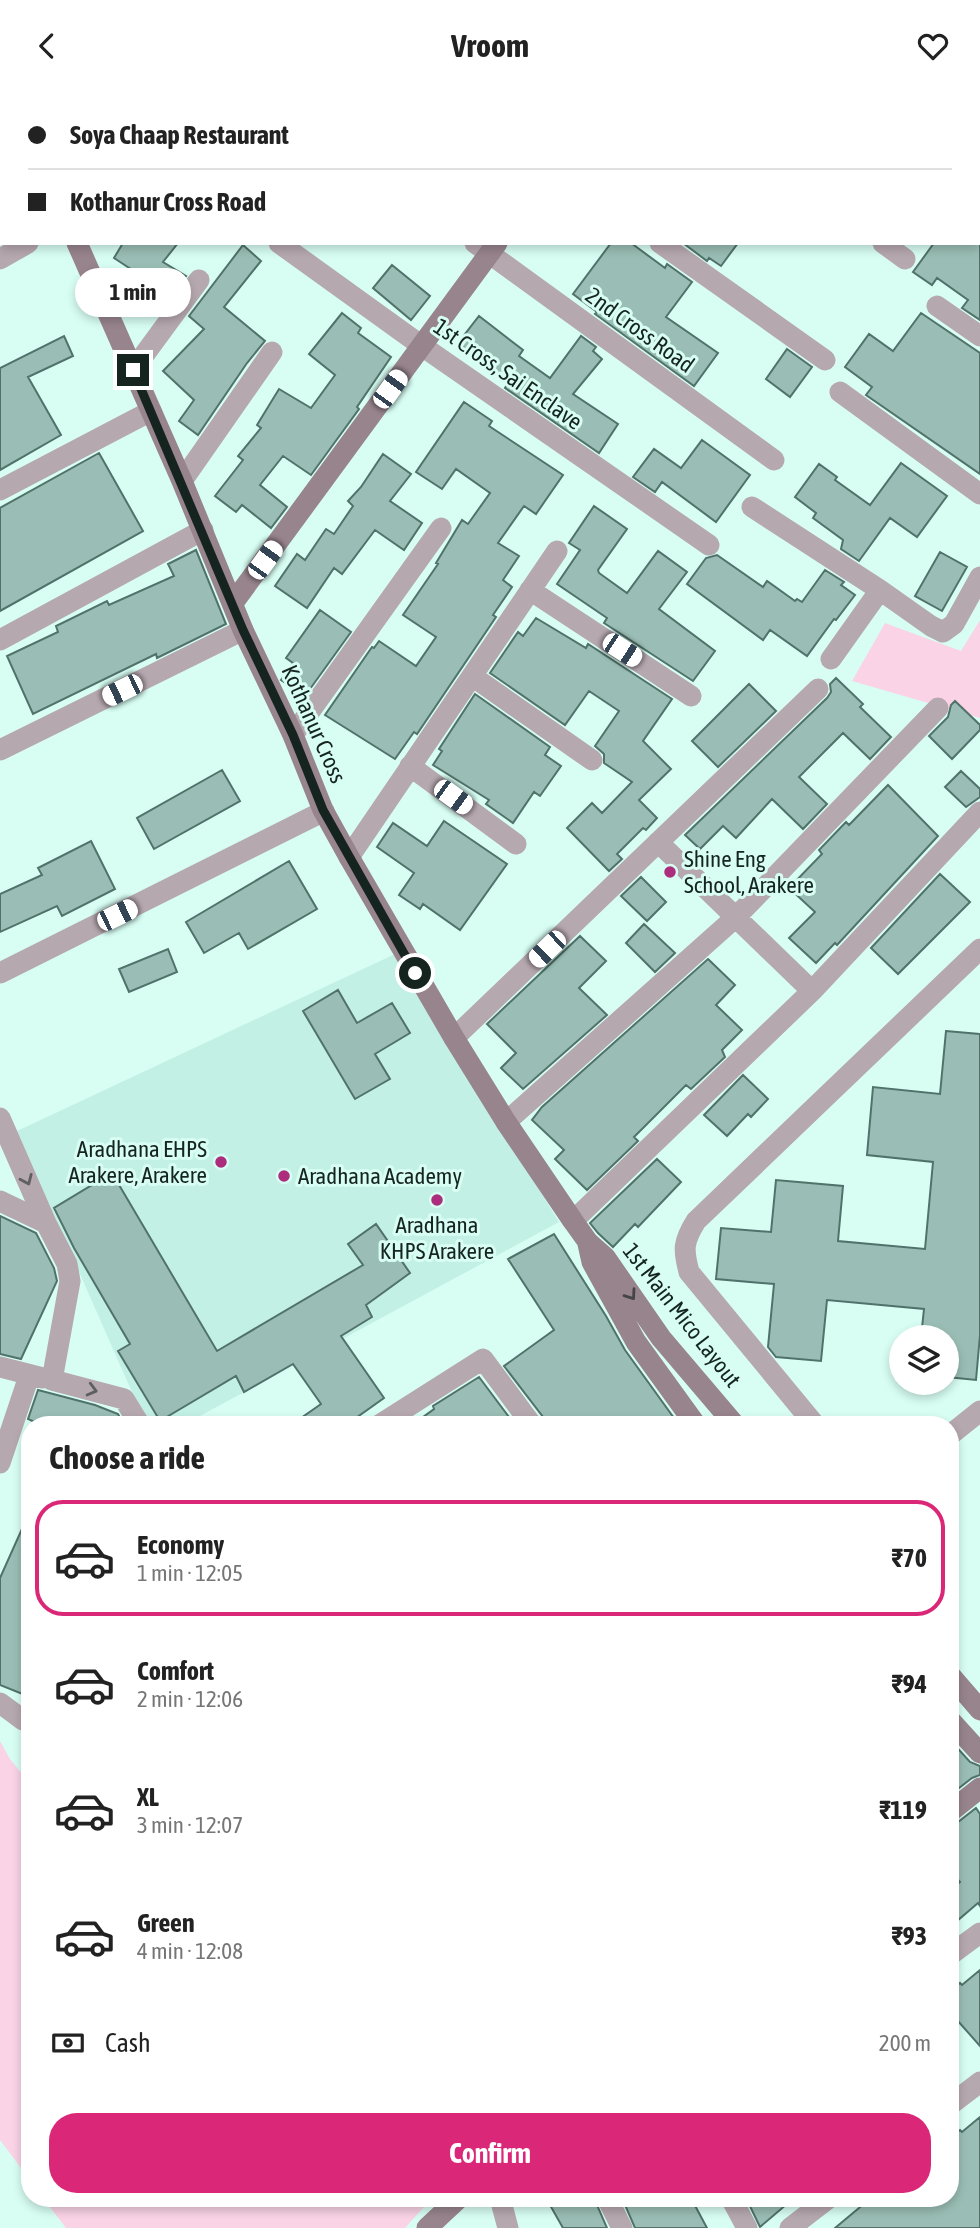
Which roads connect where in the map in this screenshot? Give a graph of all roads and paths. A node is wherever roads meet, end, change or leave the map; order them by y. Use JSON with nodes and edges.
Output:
{"nodes":[{"id":1,"x":24,"y":245,"type":"edge"},
{"id":2,"x":78,"y":245,"type":"edge"},
{"id":3,"x":282,"y":245,"type":"edge"},
{"id":4,"x":663,"y":245,"type":"edge"},
{"id":5,"x":886,"y":245,"type":"edge"},
{"id":6,"x":487,"y":247,"type":"edge"},
{"id":7,"x":0,"y":259,"type":"edge"},
{"id":8,"x":905,"y":259,"type":"dead end"},
{"id":9,"x":199,"y":281,"type":"dead end"},
{"id":10,"x":937,"y":306,"type":"dead end"},
{"id":11,"x":980,"y":336,"type":"edge"},
{"id":12,"x":422,"y":346,"type":"junction"},
{"id":13,"x":272,"y":352,"type":"dead end"},
{"id":14,"x":825,"y":361,"type":"dead end"},
{"id":15,"x":133,"y":370,"type":"junction"},
{"id":16,"x":840,"y":392,"type":"dead end"},
{"id":17,"x":151,"y":411,"type":"junction"},
{"id":18,"x":774,"y":460,"type":"dead end"},
{"id":19,"x":182,"y":481,"type":"junction"},
{"id":20,"x":0,"y":490,"type":"edge"},
{"id":21,"x":980,"y":494,"type":"edge"},
{"id":22,"x":752,"y":506,"type":"dead end"},
{"id":23,"x":441,"y":528,"type":"dead end"},
{"id":24,"x":203,"y":530,"type":"junction"},
{"id":25,"x":709,"y":545,"type":"dead end"},
{"id":26,"x":557,"y":551,"type":"dead end"},
{"id":27,"x":980,"y":577,"type":"edge"},
{"id":28,"x":530,"y":590,"type":"junction"},
{"id":29,"x":880,"y":590,"type":"junction"},
{"id":30,"x":233,"y":603,"type":"junction"},
{"id":31,"x":243,"y":630,"type":"junction"},
{"id":32,"x":0,"y":640,"type":"edge"},
{"id":33,"x":831,"y":659,"type":"dead end"},
{"id":34,"x":472,"y":676,"type":"junction"},
{"id":35,"x":818,"y":688,"type":"dead end"},
{"id":36,"x":691,"y":696,"type":"dead end"},
{"id":37,"x":938,"y":708,"type":"dead end"},
{"id":38,"x":293,"y":735,"type":"junction"},
{"id":39,"x":0,"y":750,"type":"edge"},
{"id":40,"x":592,"y":759,"type":"dead end"},
{"id":41,"x":411,"y":767,"type":"junction"},
{"id":42,"x":324,"y":811,"type":"junction"},
{"id":43,"x":980,"y":812,"type":"edge"},
{"id":44,"x":659,"y":842,"type":"junction"},
{"id":45,"x":516,"y":843,"type":"dead end"},
{"id":46,"x":349,"y":856,"type":"junction"},
{"id":47,"x":736,"y":917,"type":"junction"},
{"id":48,"x":980,"y":949,"type":"edge"},
{"id":49,"x":0,"y":973,"type":"edge"},
{"id":50,"x":812,"y":991,"type":"junction"},
{"id":51,"x":454,"y":1038,"type":"junction"},
{"id":52,"x":0,"y":1118,"type":"edge"},
{"id":53,"x":506,"y":1122,"type":"junction"},
{"id":54,"x":0,"y":1201,"type":"edge"},
{"id":55,"x":573,"y":1221,"type":"junction"},
{"id":56,"x":46,"y":1223,"type":"junction"},
{"id":57,"x":588,"y":1243,"type":"junction"},
{"id":58,"x":0,"y":1367,"type":"edge"},
{"id":59,"x":29,"y":1376,"type":"junction"},
{"id":60,"x":52,"y":1380,"type":"junction"},
{"id":61,"x":980,"y":1411,"type":"edge"},
{"id":62,"x":134,"y":1416,"type":"edge"},
{"id":63,"x":393,"y":1416,"type":"edge"},
{"id":64,"x":525,"y":1416,"type":"edge"},
{"id":65,"x":689,"y":1416,"type":"edge"},
{"id":66,"x":727,"y":1416,"type":"edge"},
{"id":67,"x":808,"y":1416,"type":"edge"},
{"id":68,"x":959,"y":1428,"type":"edge"},
{"id":69,"x":0,"y":1463,"type":"edge"},
{"id":70,"x":959,"y":1686,"type":"edge"},
{"id":71,"x":0,"y":1703,"type":"edge"},
{"id":72,"x":980,"y":1710,"type":"edge"},
{"id":73,"x":21,"y":1719,"type":"edge"},
{"id":74,"x":959,"y":1730,"type":"edge"},
{"id":75,"x":980,"y":1753,"type":"edge"},
{"id":76,"x":980,"y":1788,"type":"edge"},
{"id":77,"x":959,"y":1805,"type":"edge"},
{"id":78,"x":980,"y":1933,"type":"edge"},
{"id":79,"x":959,"y":1948,"type":"edge"},
{"id":80,"x":980,"y":2082,"type":"edge"},
{"id":81,"x":959,"y":2098,"type":"edge"},
{"id":82,"x":449,"y":2207,"type":"edge"},
{"id":83,"x":502,"y":2207,"type":"edge"},
{"id":84,"x":612,"y":2207,"type":"edge"},
{"id":85,"x":736,"y":2207,"type":"edge"},
{"id":86,"x":817,"y":2207,"type":"edge"},
{"id":87,"x":427,"y":2228,"type":"edge"},
{"id":88,"x":508,"y":2228,"type":"edge"},
{"id":89,"x":622,"y":2228,"type":"edge"},
{"id":90,"x":747,"y":2228,"type":"edge"},
{"id":91,"x":790,"y":2228,"type":"edge"}],
"edges":[{"from":1,"to":7,"type":"street"},
{"from":2,"to":15,"type":"street","name":"Kothanur Cross"},
{"from":3,"to":12,"type":"street","name":"1st Cross, Sai Enclave"},
{"from":4,"to":14,"type":"street"},
{"from":5,"to":8,"type":"street"},
{"from":6,"to":12,"type":"street"},
{"from":6,"to":18,"type":"street","name":"2nd Cross Road"},
{"from":9,"to":15,"type":"street"},
{"from":10,"to":11,"type":"street"},
{"from":12,"to":25,"type":"street","name":"1st Cross, Sai Enclave"},
{"from":12,"to":30,"type":"street"},
{"from":13,"to":19,"type":"street"},
{"from":15,"to":17,"type":"street","name":"Kothanur Cross"},
{"from":16,"to":21,"type":"street"},
{"from":17,"to":19,"type":"street","name":"Kothanur Cross"},
{"from":17,"to":20,"type":"street"},
{"from":19,"to":24,"type":"street","name":"Kothanur Cross"},
{"from":22,"to":29,"type":"street"},
{"from":23,"to":38,"type":"street"},
{"from":24,"to":30,"type":"street","name":"Kothanur Cross"},
{"from":24,"to":32,"type":"street"},
{"from":26,"to":28,"type":"street"},
{"from":27,"to":29,"type":"street"},
{"from":28,"to":34,"type":"street"},
{"from":28,"to":36,"type":"street"},
{"from":29,"to":33,"type":"street"},
{"from":30,"to":31,"type":"street","name":"Kothanur Cross"},
{"from":31,"to":38,"type":"street","name":"Kothanur Cross"},
{"from":31,"to":39,"type":"street"},
{"from":34,"to":40,"type":"street"},
{"from":34,"to":41,"type":"street"},
{"from":35,"to":44,"type":"street"},
{"from":37,"to":47,"type":"street"},
{"from":38,"to":42,"type":"street","name":"Kothanur Cross"},
{"from":41,"to":45,"type":"street"},
{"from":41,"to":46,"type":"street"},
{"from":42,"to":46,"type":"street","name":"Kothanur Cross"},
{"from":42,"to":49,"type":"street"},
{"from":43,"to":50,"type":"street"},
{"from":44,"to":47,"type":"street"},
{"from":44,"to":51,"type":"street"},
{"from":46,"to":51,"type":"street","name":"Kothanur Cross"},
{"from":47,"to":50,"type":"street"},
{"from":47,"to":53,"type":"street"},
{"from":48,"to":67,"type":"street"},
{"from":50,"to":55,"type":"street"},
{"from":51,"to":53,"type":"street","name":"Kothanur Cross"},
{"from":52,"to":56,"type":"street","one_way":true},
{"from":53,"to":55,"type":"street","name":"Kothanur Cross"},
{"from":54,"to":56,"type":"street"},
{"from":55,"to":57,"type":"street","name":"Kothanur Cross"},
{"from":56,"to":60,"type":"street"},
{"from":57,"to":65,"type":"street","name":"1st Main Mico Layout"},
{"from":57,"to":66,"type":"street","name":"1st Main Mico Layout","one_way":true},
{"from":58,"to":59,"type":"street"},
{"from":59,"to":60,"type":"street"},
{"from":59,"to":69,"type":"street"},
{"from":60,"to":62,"type":"street","one_way":true},
{"from":61,"to":68,"type":"street"},
{"from":63,"to":64,"type":"street"},
{"from":70,"to":72,"type":"street"},
{"from":71,"to":73,"type":"street"},
{"from":74,"to":75,"type":"street"},
{"from":76,"to":77,"type":"street"},
{"from":78,"to":79,"type":"street"},
{"from":80,"to":81,"type":"street"},
{"from":82,"to":87,"type":"street"},
{"from":83,"to":88,"type":"street"},
{"from":84,"to":89,"type":"street"},
{"from":85,"to":90,"type":"street"},
{"from":86,"to":91,"type":"street"}]}
